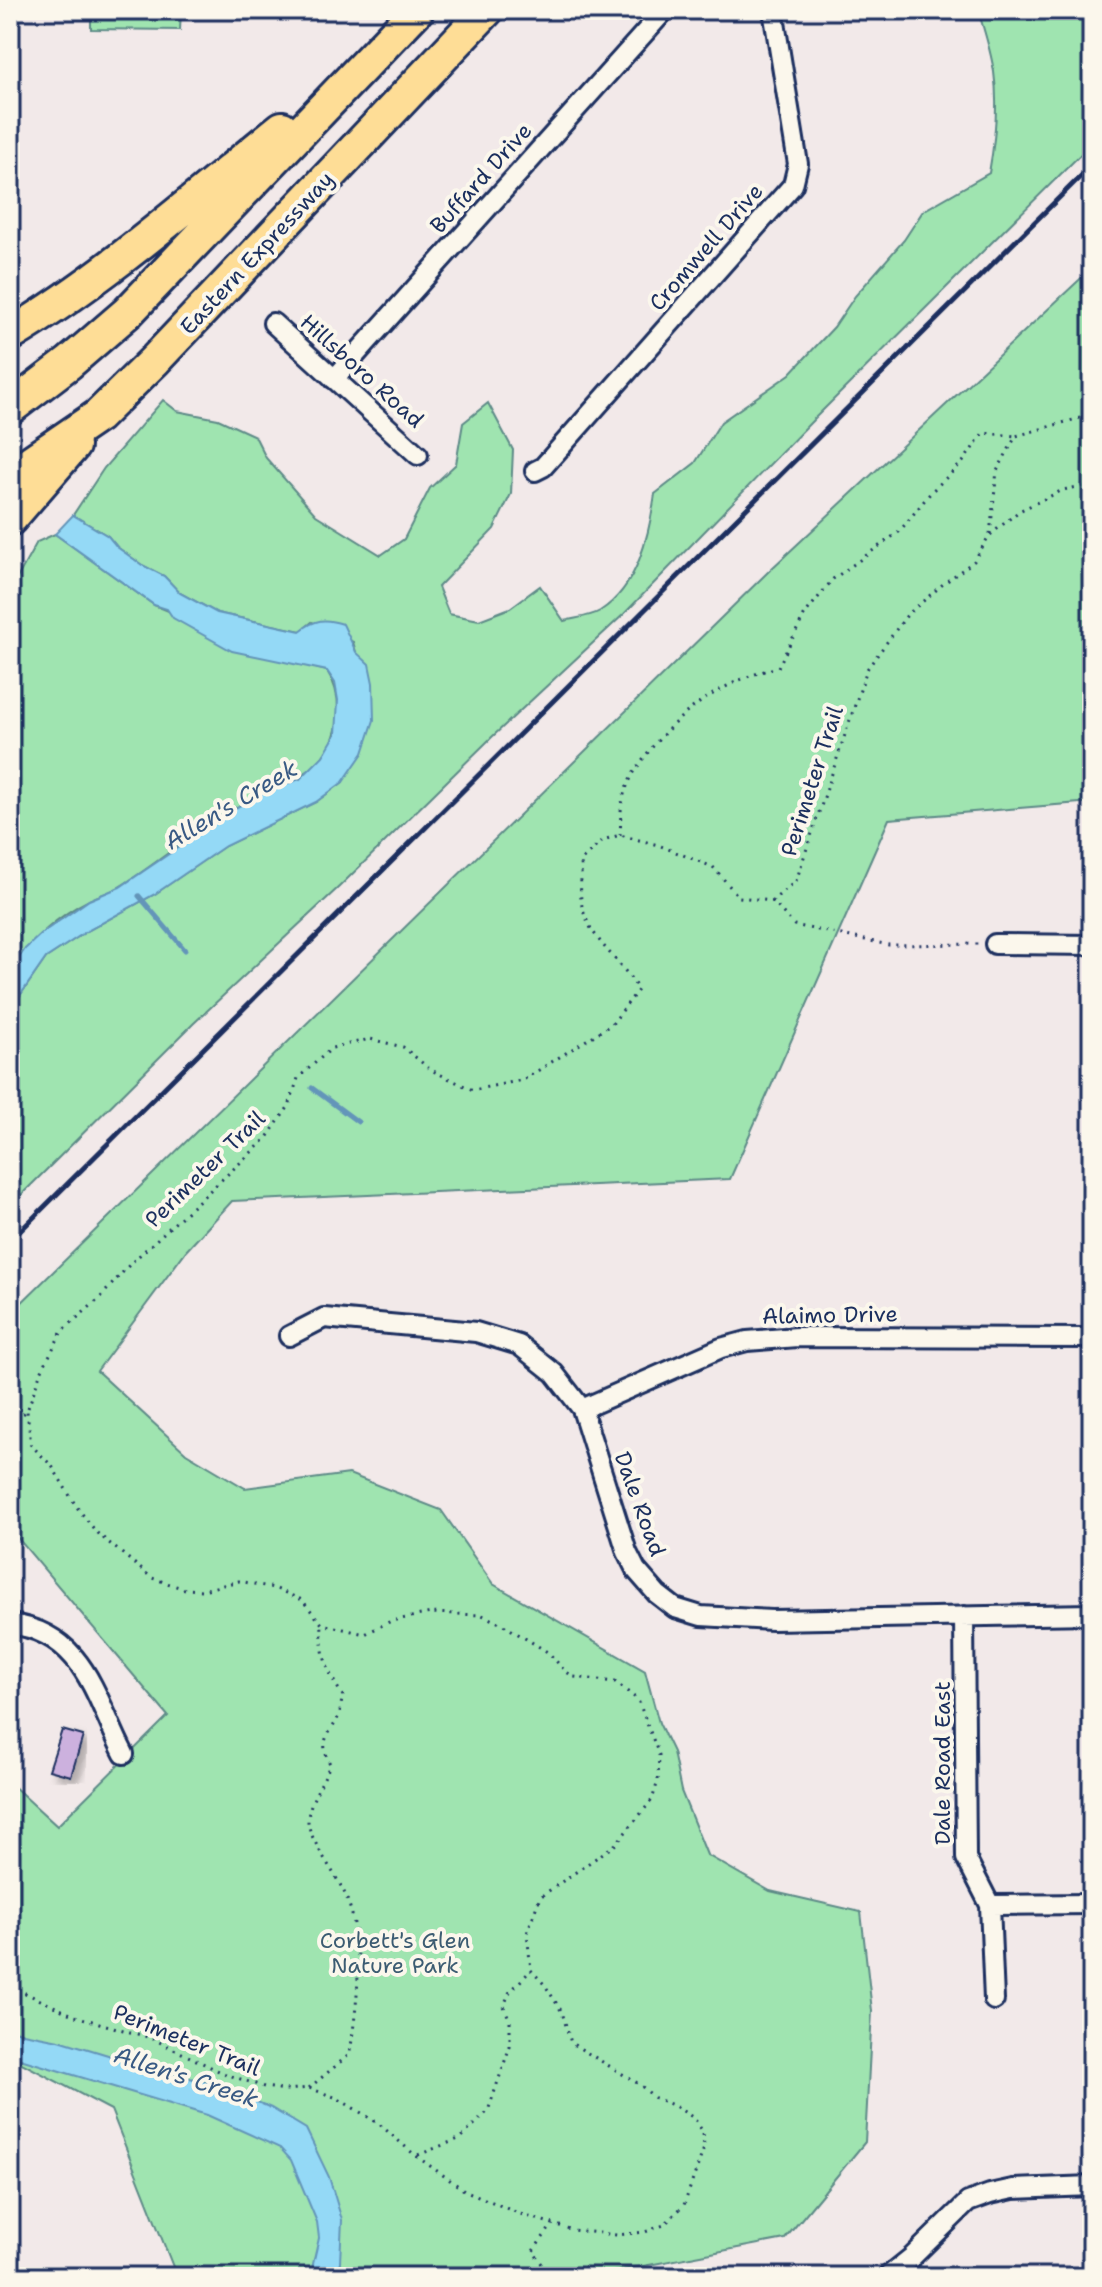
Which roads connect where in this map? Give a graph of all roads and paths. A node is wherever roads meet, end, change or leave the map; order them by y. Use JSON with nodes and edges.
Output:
{"nodes":[{"id":1,"x":417,"y":10,"type":"edge"},
{"id":2,"x":487,"y":10,"type":"edge"},
{"id":3,"x":665,"y":10,"type":"edge"},
{"id":4,"x":773,"y":10,"type":"edge"},
{"id":5,"x":366,"y":61,"type":"junction"},
{"id":6,"x":273,"y":323,"type":"dead end"},
{"id":7,"x":10,"y":335,"type":"edge"},
{"id":8,"x":334,"y":379,"type":"junction"},
{"id":9,"x":10,"y":408,"type":"edge"},
{"id":10,"x":1092,"y":410,"type":"edge"},
{"id":11,"x":98,"y":416,"type":"junction"},
{"id":12,"x":1016,"y":436,"type":"junction"},
{"id":13,"x":418,"y":455,"type":"dead end"},
{"id":14,"x":535,"y":471,"type":"dead end"},
{"id":15,"x":10,"y":476,"type":"edge"},
{"id":16,"x":1092,"y":484,"type":"edge"},
{"id":17,"x":10,"y":519,"type":"edge"},
{"id":18,"x":989,"y":536,"type":"junction"},
{"id":19,"x":620,"y":835,"type":"junction"},
{"id":20,"x":772,"y":901,"type":"junction"},
{"id":21,"x":995,"y":944,"type":"joint"},
{"id":22,"x":1092,"y":945,"type":"edge"},
{"id":23,"x":289,"y":1336,"type":"dead end"},
{"id":24,"x":1092,"y":1338,"type":"edge"},
{"id":25,"x":582,"y":1409,"type":"junction"},
{"id":26,"x":27,"y":1411,"type":"junction"},
{"id":27,"x":10,"y":1423,"type":"edge"},
{"id":28,"x":1092,"y":1614,"type":"edge"},
{"id":29,"x":964,"y":1616,"type":"junction"},
{"id":30,"x":10,"y":1624,"type":"edge"},
{"id":31,"x":322,"y":1624,"type":"junction"},
{"id":32,"x":124,"y":1754,"type":"dead end"},
{"id":33,"x":1092,"y":1904,"type":"edge"},
{"id":34,"x":990,"y":1905,"type":"junction"},
{"id":35,"x":531,"y":1970,"type":"junction"},
{"id":36,"x":10,"y":1986,"type":"edge"},
{"id":37,"x":994,"y":2000,"type":"dead end"},
{"id":38,"x":309,"y":2088,"type":"junction"},
{"id":39,"x":416,"y":2156,"type":"junction"},
{"id":40,"x":1092,"y":2186,"type":"edge"},
{"id":41,"x":553,"y":2224,"type":"junction"},
{"id":42,"x":551,"y":2277,"type":"edge"},
{"id":43,"x":887,"y":2277,"type":"edge"}],
"edges":[{"from":1,"to":5,"type":"highway"},
{"from":2,"to":11,"type":"highway","name":"Eastern Expressway"},
{"from":3,"to":8,"type":"street","name":"Buffard Drive"},
{"from":4,"to":14,"type":"street","name":"Cromwell Drive"},
{"from":5,"to":7,"type":"highway"},
{"from":5,"to":9,"type":"highway"},
{"from":6,"to":8,"type":"street","name":"Hillsboro Road"},
{"from":8,"to":13,"type":"street","name":"Hillsboro Road"},
{"from":10,"to":12,"type":"path"},
{"from":11,"to":15,"type":"highway","name":"Eastern Expressway"},
{"from":11,"to":17,"type":"highway"},
{"from":12,"to":18,"type":"path"},
{"from":12,"to":19,"type":"path"},
{"from":16,"to":18,"type":"path","name":"Perimeter Trail"},
{"from":18,"to":20,"type":"path","name":"Perimeter Trail"},
{"from":19,"to":20,"type":"path"},
{"from":19,"to":26,"type":"path","name":"Perimeter Trail"},
{"from":20,"to":21,"type":"path"},
{"from":21,"to":22,"type":"street"},
{"from":23,"to":25,"type":"street","name":"Dale Road"},
{"from":24,"to":25,"type":"street","name":"Alaimo Drive"},
{"from":25,"to":29,"type":"street","name":"Dale Road"},
{"from":26,"to":27,"type":"path"},
{"from":26,"to":31,"type":"path"},
{"from":28,"to":29,"type":"street","name":"Dale Road"},
{"from":29,"to":34,"type":"street","name":"Dale Road East"},
{"from":30,"to":32,"type":"street"},
{"from":31,"to":35,"type":"path"},
{"from":31,"to":38,"type":"path"},
{"from":33,"to":34,"type":"street"},
{"from":34,"to":37,"type":"street","name":"Dale Road East"},
{"from":35,"to":39,"type":"path"},
{"from":35,"to":41,"type":"path","name":"Perimeter Trail"},
{"from":36,"to":38,"type":"path","name":"Perimeter Trail"},
{"from":38,"to":39,"type":"path","name":"Perimeter Trail"},
{"from":39,"to":41,"type":"path","name":"Perimeter Trail"},
{"from":40,"to":43,"type":"street"},
{"from":41,"to":42,"type":"path"}]}
